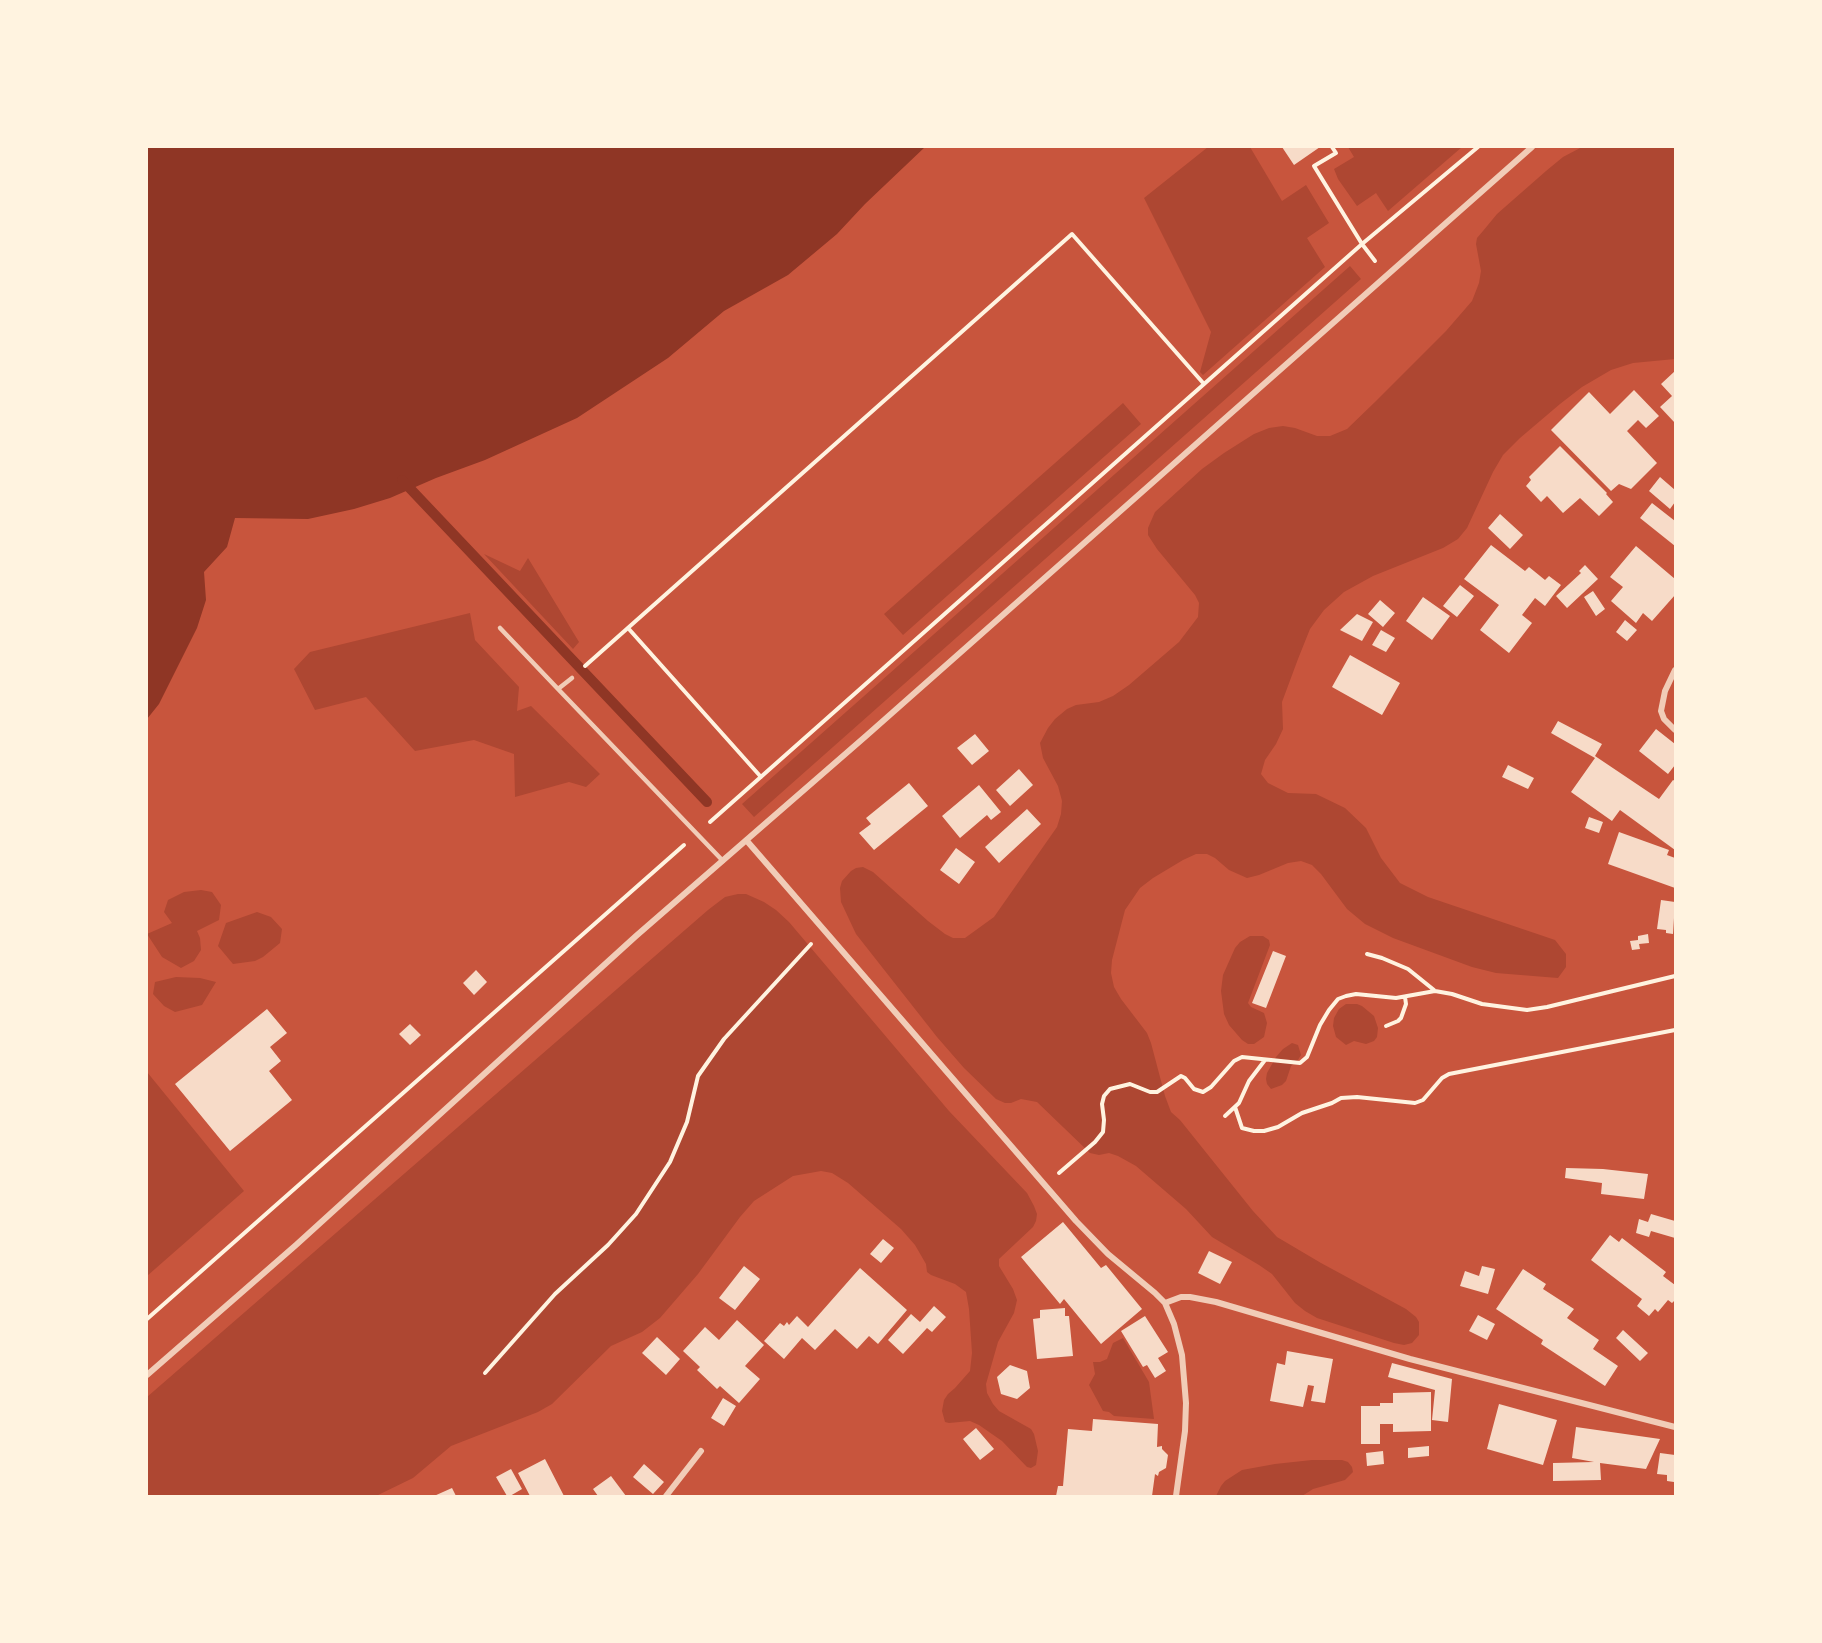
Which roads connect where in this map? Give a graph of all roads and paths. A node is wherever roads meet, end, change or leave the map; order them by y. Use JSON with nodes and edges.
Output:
{"nodes":[{"id":1,"x":1332,"y":147,"type":"edge"},
{"id":2,"x":1478,"y":147,"type":"edge"},
{"id":3,"x":1532,"y":147,"type":"edge"},
{"id":4,"x":1362,"y":244,"type":"junction"},
{"id":5,"x":1387,"y":275,"type":"junction"},
{"id":6,"x":1204,"y":384,"type":"junction"},
{"id":7,"x":500,"y":628,"type":"dead end"},
{"id":8,"x":628,"y":628,"type":"junction"},
{"id":9,"x":600,"y":652,"type":"dead end"},
{"id":10,"x":1675,"y":670,"type":"edge"},
{"id":11,"x":573,"y":678,"type":"dead end"},
{"id":12,"x":558,"y":689,"type":"junction"},
{"id":13,"x":1675,"y":730,"type":"edge"},
{"id":14,"x":761,"y":777,"type":"junction"},
{"id":15,"x":697,"y":834,"type":"junction"},
{"id":16,"x":747,"y":841,"type":"junction"},
{"id":17,"x":723,"y":861,"type":"junction"},
{"id":18,"x":823,"y":930,"type":"junction"},
{"id":19,"x":1367,"y":954,"type":"dead end"},
{"id":20,"x":1675,"y":976,"type":"edge"},
{"id":21,"x":1435,"y":991,"type":"junction"},
{"id":22,"x":1405,"y":997,"type":"junction"},
{"id":23,"x":1386,"y":1026,"type":"dead end"},
{"id":24,"x":1675,"y":1030,"type":"edge"},
{"id":25,"x":1265,"y":1060,"type":"junction"},
{"id":26,"x":1235,"y":1107,"type":"junction"},
{"id":27,"x":1225,"y":1116,"type":"dead end"},
{"id":28,"x":1044,"y":1185,"type":"junction"},
{"id":29,"x":1165,"y":1303,"type":"junction"},
{"id":30,"x":147,"y":1319,"type":"edge"},
{"id":31,"x":485,"y":1373,"type":"dead end"},
{"id":32,"x":147,"y":1375,"type":"edge"},
{"id":33,"x":1675,"y":1427,"type":"edge"},
{"id":34,"x":701,"y":1451,"type":"dead end"},
{"id":35,"x":666,"y":1496,"type":"edge"},
{"id":36,"x":1176,"y":1496,"type":"edge"}],
"edges":[{"from":1,"to":4,"type":"path"},
{"from":2,"to":4,"type":"path"},
{"from":3,"to":5,"type":"street"},
{"from":4,"to":5,"type":"path"},
{"from":4,"to":6,"type":"path"},
{"from":5,"to":16,"type":"street"},
{"from":6,"to":8,"type":"path"},
{"from":6,"to":14,"type":"path"},
{"from":7,"to":12,"type":"lane"},
{"from":8,"to":9,"type":"path"},
{"from":8,"to":14,"type":"path"},
{"from":10,"to":13,"type":"street"},
{"from":11,"to":12,"type":"lane"},
{"from":12,"to":15,"type":"lane"},
{"from":14,"to":15,"type":"path"},
{"from":15,"to":17,"type":"lane"},
{"from":15,"to":30,"type":"path"},
{"from":16,"to":17,"type":"street"},
{"from":16,"to":18,"type":"street"},
{"from":17,"to":32,"type":"street"},
{"from":18,"to":28,"type":"street"},
{"from":18,"to":31,"type":"path"},
{"from":19,"to":21,"type":"path"},
{"from":20,"to":21,"type":"path"},
{"from":21,"to":22,"type":"path"},
{"from":22,"to":23,"type":"path"},
{"from":22,"to":25,"type":"path"},
{"from":24,"to":26,"type":"path"},
{"from":25,"to":26,"type":"path"},
{"from":25,"to":28,"type":"path"},
{"from":26,"to":27,"type":"path"},
{"from":28,"to":29,"type":"street"},
{"from":29,"to":33,"type":"street"},
{"from":29,"to":36,"type":"street"},
{"from":34,"to":35,"type":"street"}]}
